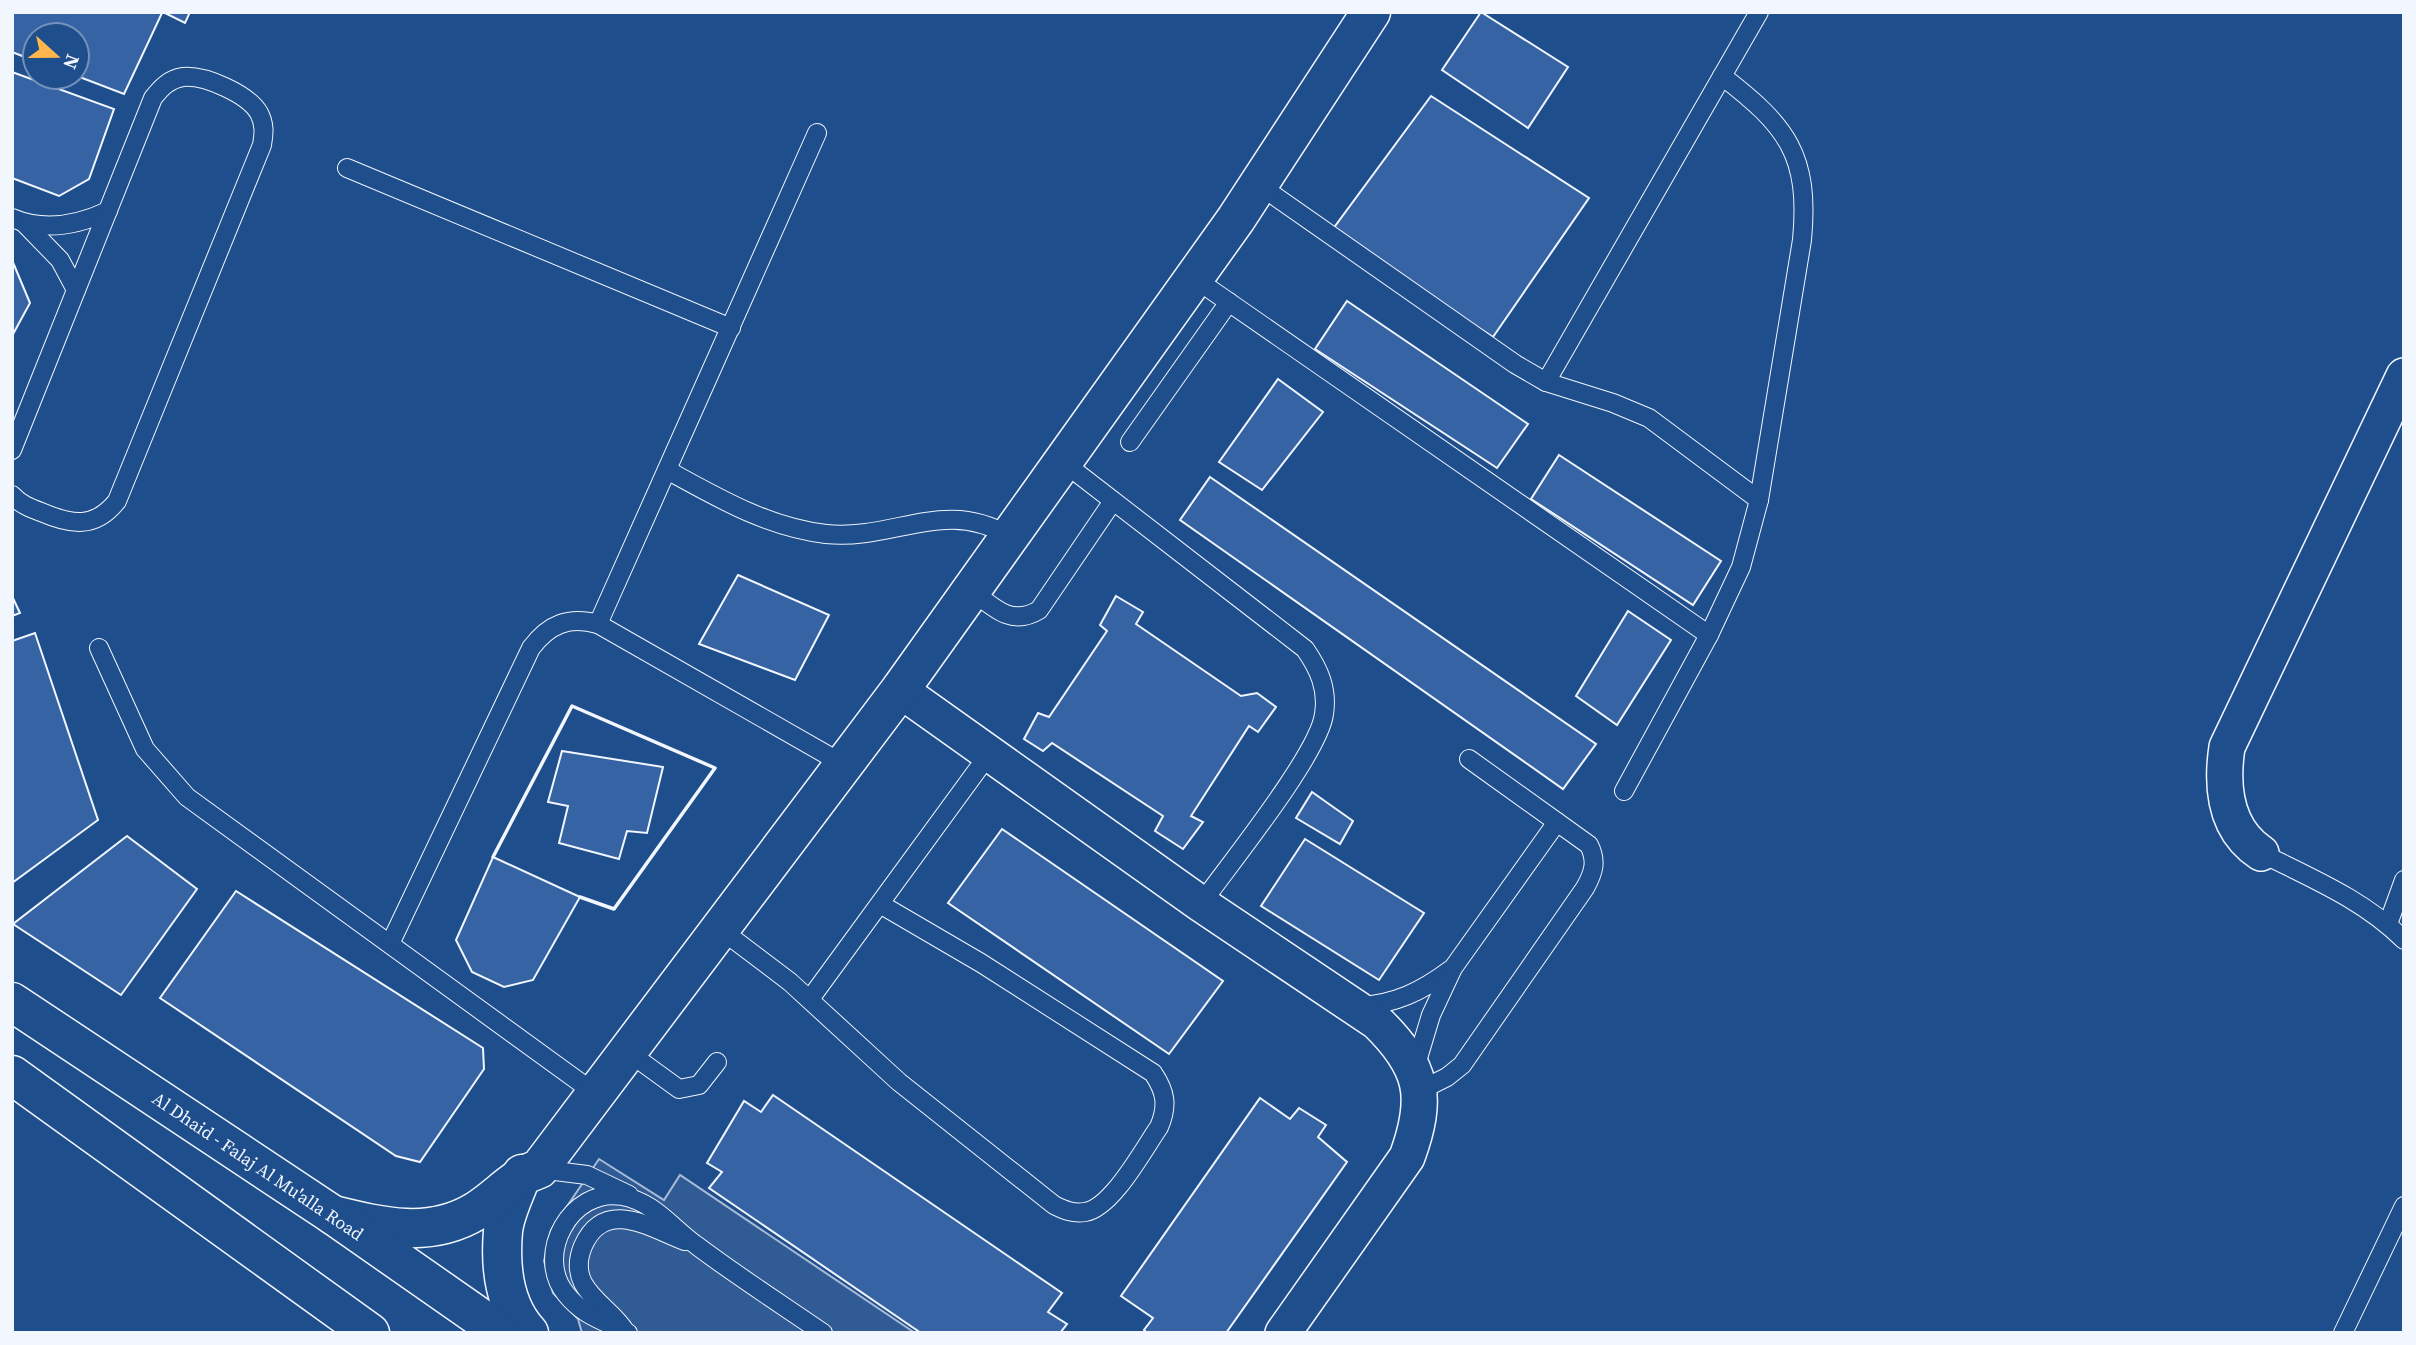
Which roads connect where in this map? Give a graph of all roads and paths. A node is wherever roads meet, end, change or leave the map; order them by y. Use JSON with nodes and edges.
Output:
{"nodes":[{"id":1,"x":1371,"y":12,"type":"edge"},
{"id":2,"x":1759,"y":12,"type":"edge"},
{"id":3,"x":1722,"y":76,"type":"junction"},
{"id":4,"x":817,"y":133,"type":"dead end"},
{"id":5,"x":347,"y":168,"type":"dead end"},
{"id":6,"x":1259,"y":185,"type":"junction"},
{"id":7,"x":108,"y":211,"type":"junction"},
{"id":8,"x":19,"y":221,"type":"edge"},
{"id":9,"x":1194,"y":278,"type":"junction"},
{"id":10,"x":76,"y":290,"type":"junction"},
{"id":11,"x":1229,"y":302,"type":"junction"},
{"id":12,"x":730,"y":328,"type":"junction"},
{"id":13,"x":2404,"y":376,"type":"edge"},
{"id":14,"x":1546,"y":382,"type":"junction"},
{"id":15,"x":1130,"y":442,"type":"dead end"},
{"id":16,"x":12,"y":450,"type":"edge"},
{"id":17,"x":1063,"y":462,"type":"junction"},
{"id":18,"x":667,"y":470,"type":"junction"},
{"id":19,"x":12,"y":495,"type":"edge"},
{"id":20,"x":1759,"y":500,"type":"junction"},
{"id":21,"x":1113,"y":501,"type":"junction"},
{"id":22,"x":1009,"y":536,"type":"junction"},
{"id":23,"x":971,"y":590,"type":"junction"},
{"id":24,"x":598,"y":624,"type":"junction"},
{"id":25,"x":1709,"y":635,"type":"junction"},
{"id":26,"x":99,"y":648,"type":"dead end"},
{"id":27,"x":900,"y":690,"type":"junction"},
{"id":28,"x":989,"y":754,"type":"junction"},
{"id":29,"x":1469,"y":759,"type":"dead end"},
{"id":30,"x":843,"y":764,"type":"junction"},
{"id":31,"x":1624,"y":791,"type":"dead end"},
{"id":32,"x":1557,"y":822,"type":"junction"},
{"id":33,"x":2261,"y":853,"type":"joint"},
{"id":34,"x":2404,"y":880,"type":"edge"},
{"id":35,"x":880,"y":904,"type":"junction"},
{"id":36,"x":1201,"y":904,"type":"junction"},
{"id":37,"x":2388,"y":924,"type":"junction"},
{"id":38,"x":720,"y":929,"type":"junction"},
{"id":39,"x":2404,"y":940,"type":"edge"},
{"id":40,"x":390,"y":944,"type":"junction"},
{"id":41,"x":1453,"y":968,"type":"junction"},
{"id":42,"x":12,"y":980,"type":"edge"},
{"id":43,"x":810,"y":999,"type":"junction"},
{"id":44,"x":12,"y":1002,"type":"edge"},
{"id":45,"x":1352,"y":1006,"type":"junction"},
{"id":46,"x":628,"y":1052,"type":"junction"},
{"id":47,"x":89,"y":1053,"type":"junction"},
{"id":48,"x":716,"y":1062,"type":"dead end"},
{"id":49,"x":12,"y":1075,"type":"edge"},
{"id":50,"x":1418,"y":1080,"type":"junction"},
{"id":51,"x":596,"y":1094,"type":"junction"},
{"id":52,"x":531,"y":1172,"type":"junction"},
{"id":53,"x":637,"y":1200,"type":"junction"},
{"id":54,"x":2404,"y":1206,"type":"edge"},
{"id":55,"x":332,"y":1215,"type":"junction"},
{"id":56,"x":694,"y":1244,"type":"junction"},
{"id":57,"x":627,"y":1332,"type":"edge"},
{"id":58,"x":370,"y":1333,"type":"edge"},
{"id":59,"x":502,"y":1333,"type":"edge"},
{"id":60,"x":529,"y":1333,"type":"edge"},
{"id":61,"x":823,"y":1333,"type":"edge"},
{"id":62,"x":1283,"y":1333,"type":"edge"},
{"id":63,"x":2343,"y":1333,"type":"edge"}],
"edges":[{"from":1,"to":6,"type":"main road"},
{"from":2,"to":3,"type":"lane"},
{"from":3,"to":14,"type":"lane"},
{"from":3,"to":20,"type":"lane"},
{"from":4,"to":12,"type":"lane"},
{"from":5,"to":12,"type":"lane"},
{"from":6,"to":9,"type":"main road"},
{"from":6,"to":14,"type":"lane"},
{"from":7,"to":8,"type":"lane"},
{"from":7,"to":10,"type":"lane"},
{"from":7,"to":19,"type":"lane"},
{"from":8,"to":10,"type":"lane"},
{"from":9,"to":11,"type":"lane"},
{"from":9,"to":17,"type":"main road"},
{"from":10,"to":16,"type":"lane"},
{"from":11,"to":15,"type":"lane"},
{"from":11,"to":25,"type":"lane"},
{"from":12,"to":18,"type":"lane"},
{"from":13,"to":33,"type":"street"},
{"from":14,"to":20,"type":"lane"},
{"from":17,"to":21,"type":"lane"},
{"from":17,"to":22,"type":"main road"},
{"from":18,"to":22,"type":"lane"},
{"from":18,"to":24,"type":"lane"},
{"from":20,"to":25,"type":"lane"},
{"from":21,"to":23,"type":"lane"},
{"from":21,"to":36,"type":"lane"},
{"from":22,"to":23,"type":"main road"},
{"from":23,"to":27,"type":"main road"},
{"from":24,"to":30,"type":"lane"},
{"from":24,"to":40,"type":"lane"},
{"from":25,"to":31,"type":"lane"},
{"from":26,"to":40,"type":"lane"},
{"from":27,"to":28,"type":"street"},
{"from":27,"to":30,"type":"main road"},
{"from":28,"to":35,"type":"lane"},
{"from":28,"to":36,"type":"street"},
{"from":29,"to":32,"type":"lane"},
{"from":30,"to":38,"type":"main road"},
{"from":32,"to":41,"type":"lane"},
{"from":32,"to":50,"type":"lane"},
{"from":33,"to":37,"type":"lane"},
{"from":34,"to":37,"type":"lane"},
{"from":35,"to":43,"type":"lane"},
{"from":35,"to":43,"type":"lane"},
{"from":36,"to":45,"type":"street"},
{"from":37,"to":39,"type":"lane"},
{"from":38,"to":43,"type":"lane"},
{"from":38,"to":46,"type":"main road"},
{"from":40,"to":51,"type":"lane"},
{"from":41,"to":45,"type":"lane"},
{"from":41,"to":50,"type":"lane"},
{"from":42,"to":47,"type":"main road"},
{"from":44,"to":47,"type":"main road","name":"Al Dhaid - Falaj Al Mu'alla Road"},
{"from":45,"to":50,"type":"street"},
{"from":46,"to":48,"type":"lane"},
{"from":46,"to":51,"type":"main road"},
{"from":47,"to":55,"type":"main road","name":"Al Dhaid - Falaj Al Mu'alla Road"},
{"from":49,"to":58,"type":"main road"},
{"from":50,"to":62,"type":"street"},
{"from":51,"to":52,"type":"main road"},
{"from":52,"to":53,"type":"lane"},
{"from":52,"to":55,"type":"main road"},
{"from":52,"to":60,"type":"main road"},
{"from":53,"to":56,"type":"lane"},
{"from":53,"to":57,"type":"lane"},
{"from":54,"to":63,"type":"lane"},
{"from":55,"to":59,"type":"main road","name":"Al Dhaid - Falaj Al Mu'alla Road"},
{"from":56,"to":57,"type":"lane"},
{"from":56,"to":61,"type":"lane"}]}
